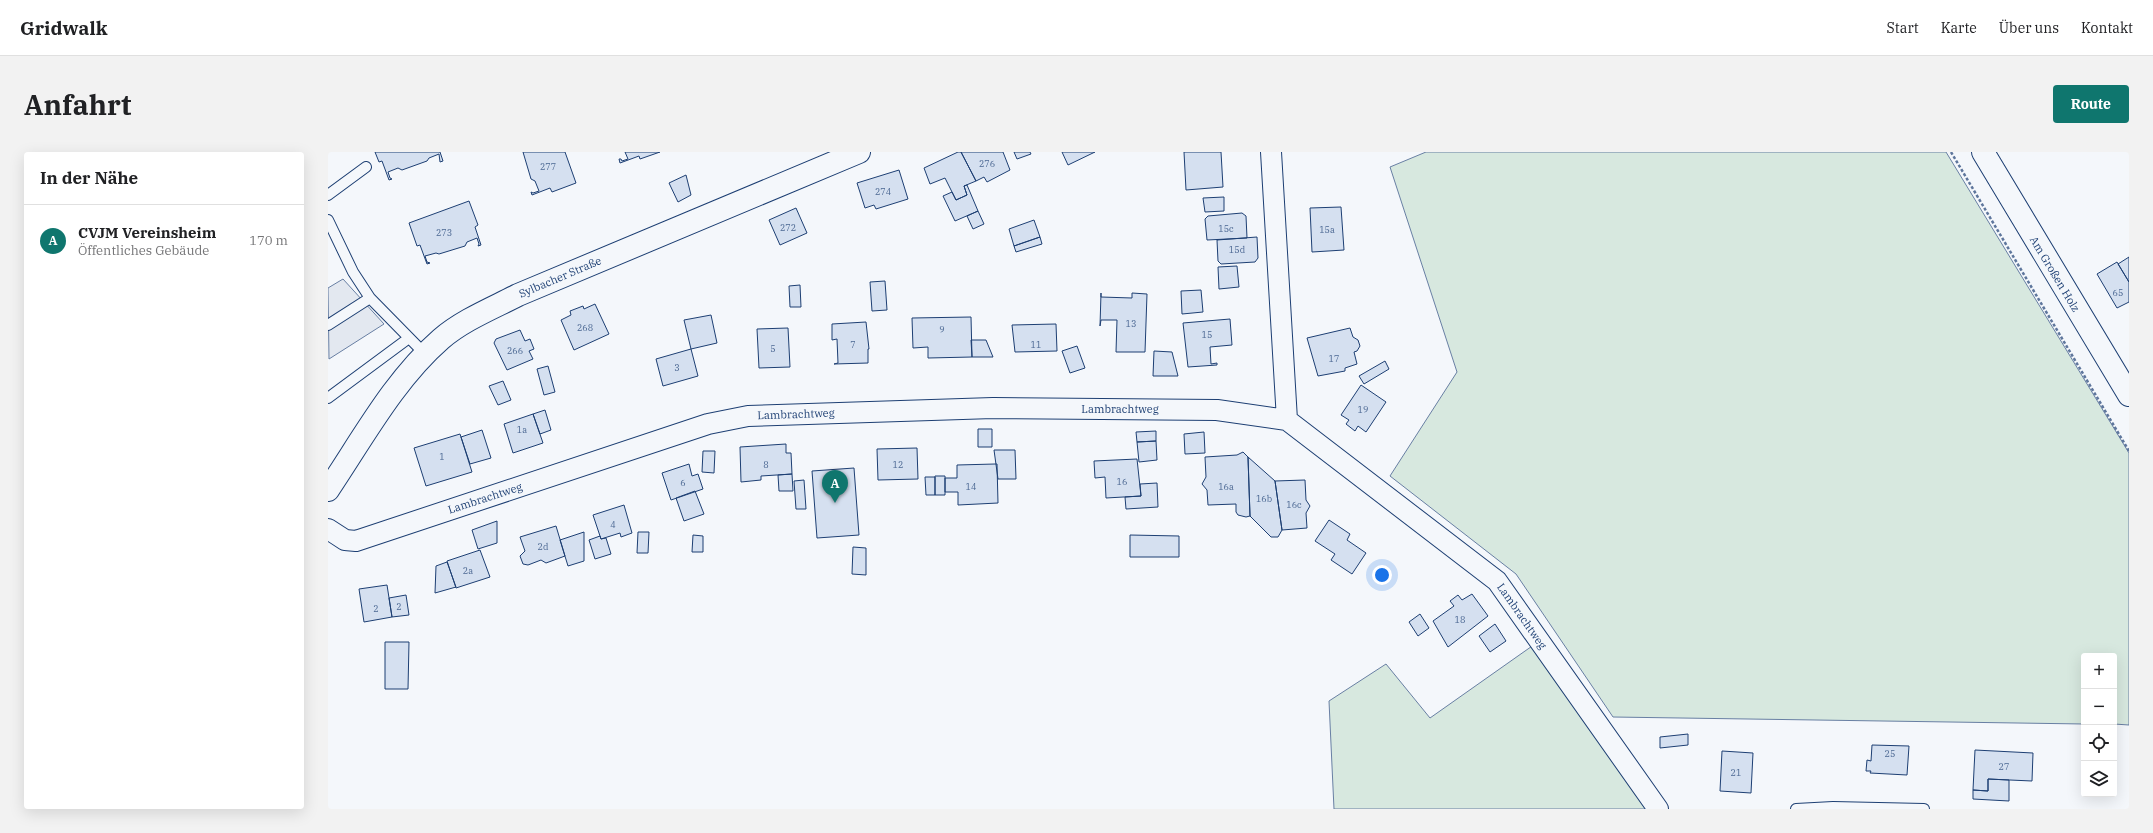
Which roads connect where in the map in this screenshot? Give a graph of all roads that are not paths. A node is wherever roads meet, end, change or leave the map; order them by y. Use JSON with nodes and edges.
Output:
{"nodes":[{"id":1,"x":859,"y":152,"type":"edge"},
{"id":2,"x":1271,"y":152,"type":"edge"},
{"id":3,"x":1982,"y":152,"type":"edge"},
{"id":4,"x":366,"y":167,"type":"dead end"},
{"id":5,"x":328,"y":196,"type":"edge"},
{"id":6,"x":328,"y":220,"type":"edge"},
{"id":7,"x":370,"y":298,"type":"junction"},
{"id":8,"x":328,"y":325,"type":"edge"},
{"id":9,"x":410,"y":338,"type":"junction"},
{"id":10,"x":425,"y":354,"type":"junction"},
{"id":11,"x":2129,"y":395,"type":"edge"},
{"id":12,"x":328,"y":398,"type":"edge"},
{"id":13,"x":1287,"y":420,"type":"junction"},
{"id":14,"x":328,"y":490,"type":"edge"},
{"id":15,"x":328,"y":529,"type":"edge"},
{"id":16,"x":1658,"y":809,"type":"edge"},
{"id":17,"x":1796,"y":809,"type":"edge"},
{"id":18,"x":1924,"y":809,"type":"edge"}],
"edges":[{"from":1,"to":10,"type":"main road","name":"Sylbacher Straße"},
{"from":2,"to":13,"type":"street"},
{"from":3,"to":11,"type":"main road","name":"Am Großen Holz"},
{"from":4,"to":5,"type":"lane"},
{"from":6,"to":7,"type":"lane"},
{"from":7,"to":8,"type":"lane"},
{"from":7,"to":9,"type":"lane"},
{"from":9,"to":10,"type":"lane"},
{"from":9,"to":12,"type":"lane"},
{"from":10,"to":14,"type":"main road","name":"Sylbacher Straße"},
{"from":13,"to":15,"type":"street","name":"Lambrachtweg"},
{"from":13,"to":16,"type":"street","name":"Lambrachtweg"},
{"from":17,"to":18,"type":"lane"}]}
